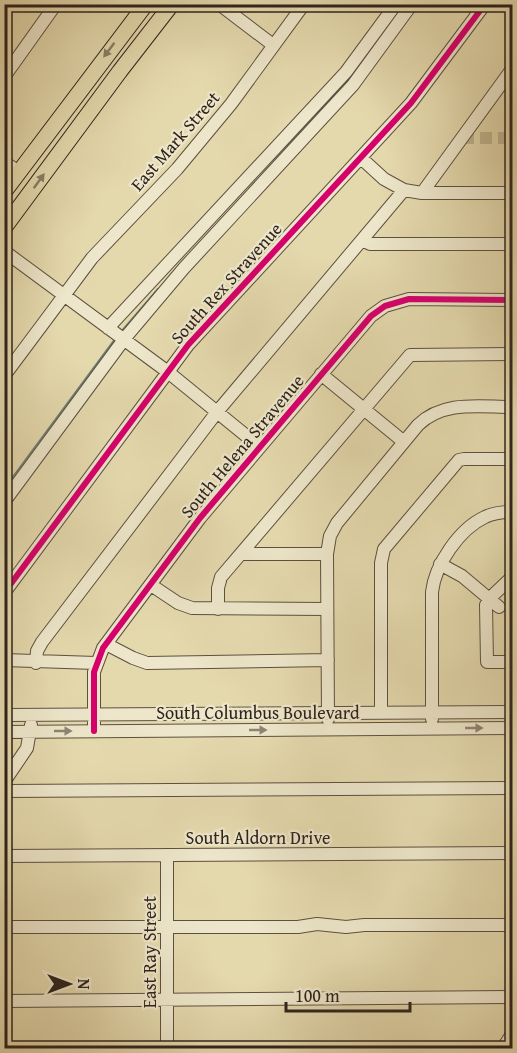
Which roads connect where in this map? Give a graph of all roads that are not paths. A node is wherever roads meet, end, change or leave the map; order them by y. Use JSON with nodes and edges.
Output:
{"nodes":[{"id":1,"x":56,"y":4,"type":"edge"},
{"id":2,"x":146,"y":4,"type":"edge"},
{"id":3,"x":172,"y":4,"type":"edge"},
{"id":4,"x":219,"y":4,"type":"edge"},
{"id":5,"x":304,"y":4,"type":"edge"},
{"id":6,"x":396,"y":4,"type":"edge"},
{"id":7,"x":412,"y":4,"type":"edge"},
{"id":8,"x":485,"y":4,"type":"edge"},
{"id":9,"x":273,"y":45,"type":"junction"},
{"id":10,"x":513,"y":69,"type":"edge"},
{"id":11,"x":4,"y":77,"type":"edge"},
{"id":12,"x":361,"y":158,"type":"junction"},
{"id":13,"x":4,"y":162,"type":"edge"},
{"id":14,"x":19,"y":172,"type":"junction"},
{"id":15,"x":404,"y":190,"type":"junction"},
{"id":16,"x":4,"y":192,"type":"edge"},
{"id":17,"x":422,"y":192,"type":"junction"},
{"id":18,"x":513,"y":193,"type":"edge"},
{"id":19,"x":4,"y":228,"type":"edge"},
{"id":20,"x":362,"y":240,"type":"junction"},
{"id":21,"x":513,"y":244,"type":"edge"},
{"id":22,"x":4,"y":250,"type":"edge"},
{"id":23,"x":64,"y":295,"type":"junction"},
{"id":24,"x":513,"y":300,"type":"edge"},
{"id":25,"x":108,"y":327,"type":"junction"},
{"id":26,"x":124,"y":339,"type":"junction"},
{"id":27,"x":513,"y":354,"type":"edge"},
{"id":28,"x":168,"y":372,"type":"junction"},
{"id":29,"x":321,"y":374,"type":"junction"},
{"id":30,"x":4,"y":376,"type":"edge"},
{"id":31,"x":513,"y":407,"type":"edge"},
{"id":32,"x":364,"y":409,"type":"junction"},
{"id":33,"x":217,"y":412,"type":"junction"},
{"id":34,"x":404,"y":442,"type":"junction"},
{"id":35,"x":260,"y":447,"type":"junction"},
{"id":36,"x":513,"y":459,"type":"edge"},
{"id":37,"x":4,"y":502,"type":"edge"},
{"id":38,"x":513,"y":512,"type":"edge"},
{"id":39,"x":242,"y":554,"type":"junction"},
{"id":40,"x":327,"y":554,"type":"junction"},
{"id":41,"x":440,"y":564,"type":"junction"},
{"id":42,"x":513,"y":577,"type":"edge"},
{"id":43,"x":151,"y":585,"type":"junction"},
{"id":44,"x":4,"y":593,"type":"edge"},
{"id":45,"x":489,"y":599,"type":"junction"},
{"id":46,"x":499,"y":607,"type":"dead end"},
{"id":47,"x":218,"y":609,"type":"junction"},
{"id":48,"x":327,"y":609,"type":"junction"},
{"id":49,"x":106,"y":644,"type":"junction"},
{"id":50,"x":4,"y":660,"type":"edge"},
{"id":51,"x":328,"y":660,"type":"junction"},
{"id":52,"x":513,"y":662,"type":"edge"},
{"id":53,"x":36,"y":663,"type":"junction"},
{"id":54,"x":96,"y":663,"type":"junction"},
{"id":55,"x":381,"y":712,"type":"junction"},
{"id":56,"x":432,"y":712,"type":"junction"},
{"id":57,"x":513,"y":712,"type":"edge"},
{"id":58,"x":328,"y":713,"type":"junction"},
{"id":59,"x":32,"y":714,"type":"junction"},
{"id":60,"x":94,"y":714,"type":"junction"},
{"id":61,"x":4,"y":715,"type":"edge"},
{"id":62,"x":513,"y":728,"type":"edge"},
{"id":63,"x":432,"y":729,"type":"junction"},
{"id":64,"x":328,"y":730,"type":"junction"},
{"id":65,"x":31,"y":731,"type":"junction"},
{"id":66,"x":94,"y":731,"type":"junction"},
{"id":67,"x":4,"y":732,"type":"edge"},
{"id":68,"x":4,"y":782,"type":"edge"},
{"id":69,"x":513,"y":788,"type":"edge"},
{"id":70,"x":4,"y":791,"type":"edge"},
{"id":71,"x":513,"y":853,"type":"edge"},
{"id":72,"x":166,"y":855,"type":"junction"},
{"id":73,"x":4,"y":856,"type":"edge"},
{"id":74,"x":513,"y":925,"type":"edge"},
{"id":75,"x":166,"y":926,"type":"junction"},
{"id":76,"x":4,"y":927,"type":"edge"},
{"id":77,"x":513,"y":997,"type":"edge"},
{"id":78,"x":166,"y":1000,"type":"junction"},
{"id":79,"x":4,"y":1001,"type":"edge"},
{"id":80,"x":513,"y":1034,"type":"edge"},
{"id":81,"x":167,"y":1048,"type":"edge"},
{"id":82,"x":503,"y":1048,"type":"edge"}],
"edges":[{"from":1,"to":11,"type":"street"},
{"from":2,"to":14,"type":"main road","one_way":true},
{"from":19,"to":3,"type":"main road","one_way":true},
{"from":4,"to":9,"type":"street"},
{"from":5,"to":9,"type":"street","name":"East Mark Street"},
{"from":6,"to":25,"type":"street"},
{"from":7,"to":26,"type":"street"},
{"from":8,"to":12,"type":"street","name":"South Rex Stravenue"},
{"from":9,"to":23,"type":"street","name":"East Mark Street"},
{"from":10,"to":17,"type":"street"},
{"from":12,"to":15,"type":"street"},
{"from":12,"to":28,"type":"street","name":"South Rex Stravenue"},
{"from":13,"to":14,"type":"street"},
{"from":14,"to":16,"type":"main road"},
{"from":15,"to":17,"type":"street"},
{"from":15,"to":20,"type":"street"},
{"from":17,"to":18,"type":"street"},
{"from":20,"to":21,"type":"street"},
{"from":20,"to":33,"type":"street"},
{"from":22,"to":23,"type":"street"},
{"from":23,"to":25,"type":"street"},
{"from":23,"to":30,"type":"street","name":"East Mark Street"},
{"from":24,"to":29,"type":"street","name":"South Helena Stravenue"},
{"from":25,"to":26,"type":"street"},
{"from":26,"to":28,"type":"street"},
{"from":26,"to":37,"type":"street"},
{"from":27,"to":32,"type":"street"},
{"from":28,"to":33,"type":"street"},
{"from":28,"to":44,"type":"street","name":"South Rex Stravenue"},
{"from":29,"to":32,"type":"street"},
{"from":29,"to":35,"type":"street","name":"South Helena Stravenue"},
{"from":31,"to":34,"type":"street"},
{"from":32,"to":34,"type":"street"},
{"from":32,"to":39,"type":"street"},
{"from":33,"to":35,"type":"street"},
{"from":33,"to":53,"type":"street"},
{"from":34,"to":40,"type":"street"},
{"from":35,"to":43,"type":"street","name":"South Helena Stravenue"},
{"from":36,"to":55,"type":"street"},
{"from":38,"to":41,"type":"street"},
{"from":39,"to":40,"type":"street"},
{"from":39,"to":47,"type":"street"},
{"from":40,"to":48,"type":"street"},
{"from":41,"to":45,"type":"street"},
{"from":41,"to":56,"type":"street"},
{"from":42,"to":45,"type":"street"},
{"from":43,"to":47,"type":"street"},
{"from":43,"to":49,"type":"street","name":"South Helena Stravenue"},
{"from":45,"to":46,"type":"street"},
{"from":45,"to":52,"type":"street"},
{"from":47,"to":48,"type":"street"},
{"from":48,"to":51,"type":"street"},
{"from":49,"to":51,"type":"street"},
{"from":49,"to":54,"type":"street","name":"South Helena Stravenue"},
{"from":50,"to":53,"type":"street"},
{"from":51,"to":58,"type":"street"},
{"from":53,"to":54,"type":"street"},
{"from":54,"to":60,"type":"street","name":"South Helena Stravenue"},
{"from":55,"to":56,"type":"street","name":"South Columbus Boulevard"},
{"from":55,"to":58,"type":"street","name":"South Columbus Boulevard"},
{"from":56,"to":57,"type":"street","name":"South Columbus Boulevard"},
{"from":56,"to":63,"type":"street"},
{"from":58,"to":60,"type":"street","name":"South Columbus Boulevard"},
{"from":58,"to":64,"type":"street"},
{"from":59,"to":60,"type":"street","name":"South Columbus Boulevard"},
{"from":59,"to":61,"type":"street","name":"South Columbus Boulevard"},
{"from":59,"to":65,"type":"street"},
{"from":60,"to":66,"type":"street","name":"South Helena Stravenue"},
{"from":63,"to":62,"type":"street","name":"South Columbus Boulevard","one_way":true},
{"from":63,"to":64,"type":"street","name":"South Columbus Boulevard"},
{"from":66,"to":64,"type":"street","name":"South Columbus Boulevard","one_way":true},
{"from":65,"to":66,"type":"street","name":"South Columbus Boulevard","one_way":true},
{"from":65,"to":67,"type":"street","name":"South Columbus Boulevard"},
{"from":65,"to":68,"type":"street"},
{"from":69,"to":70,"type":"street"},
{"from":71,"to":72,"type":"street","name":"South Aldorn Drive"},
{"from":72,"to":73,"type":"street","name":"South Aldorn Drive"},
{"from":72,"to":75,"type":"street","name":"East Ray Street"},
{"from":74,"to":75,"type":"street"},
{"from":75,"to":76,"type":"street"},
{"from":75,"to":78,"type":"street","name":"East Ray Street"},
{"from":77,"to":78,"type":"street"},
{"from":78,"to":79,"type":"street"},
{"from":78,"to":81,"type":"street","name":"East Ray Street"},
{"from":80,"to":82,"type":"street"}]}
